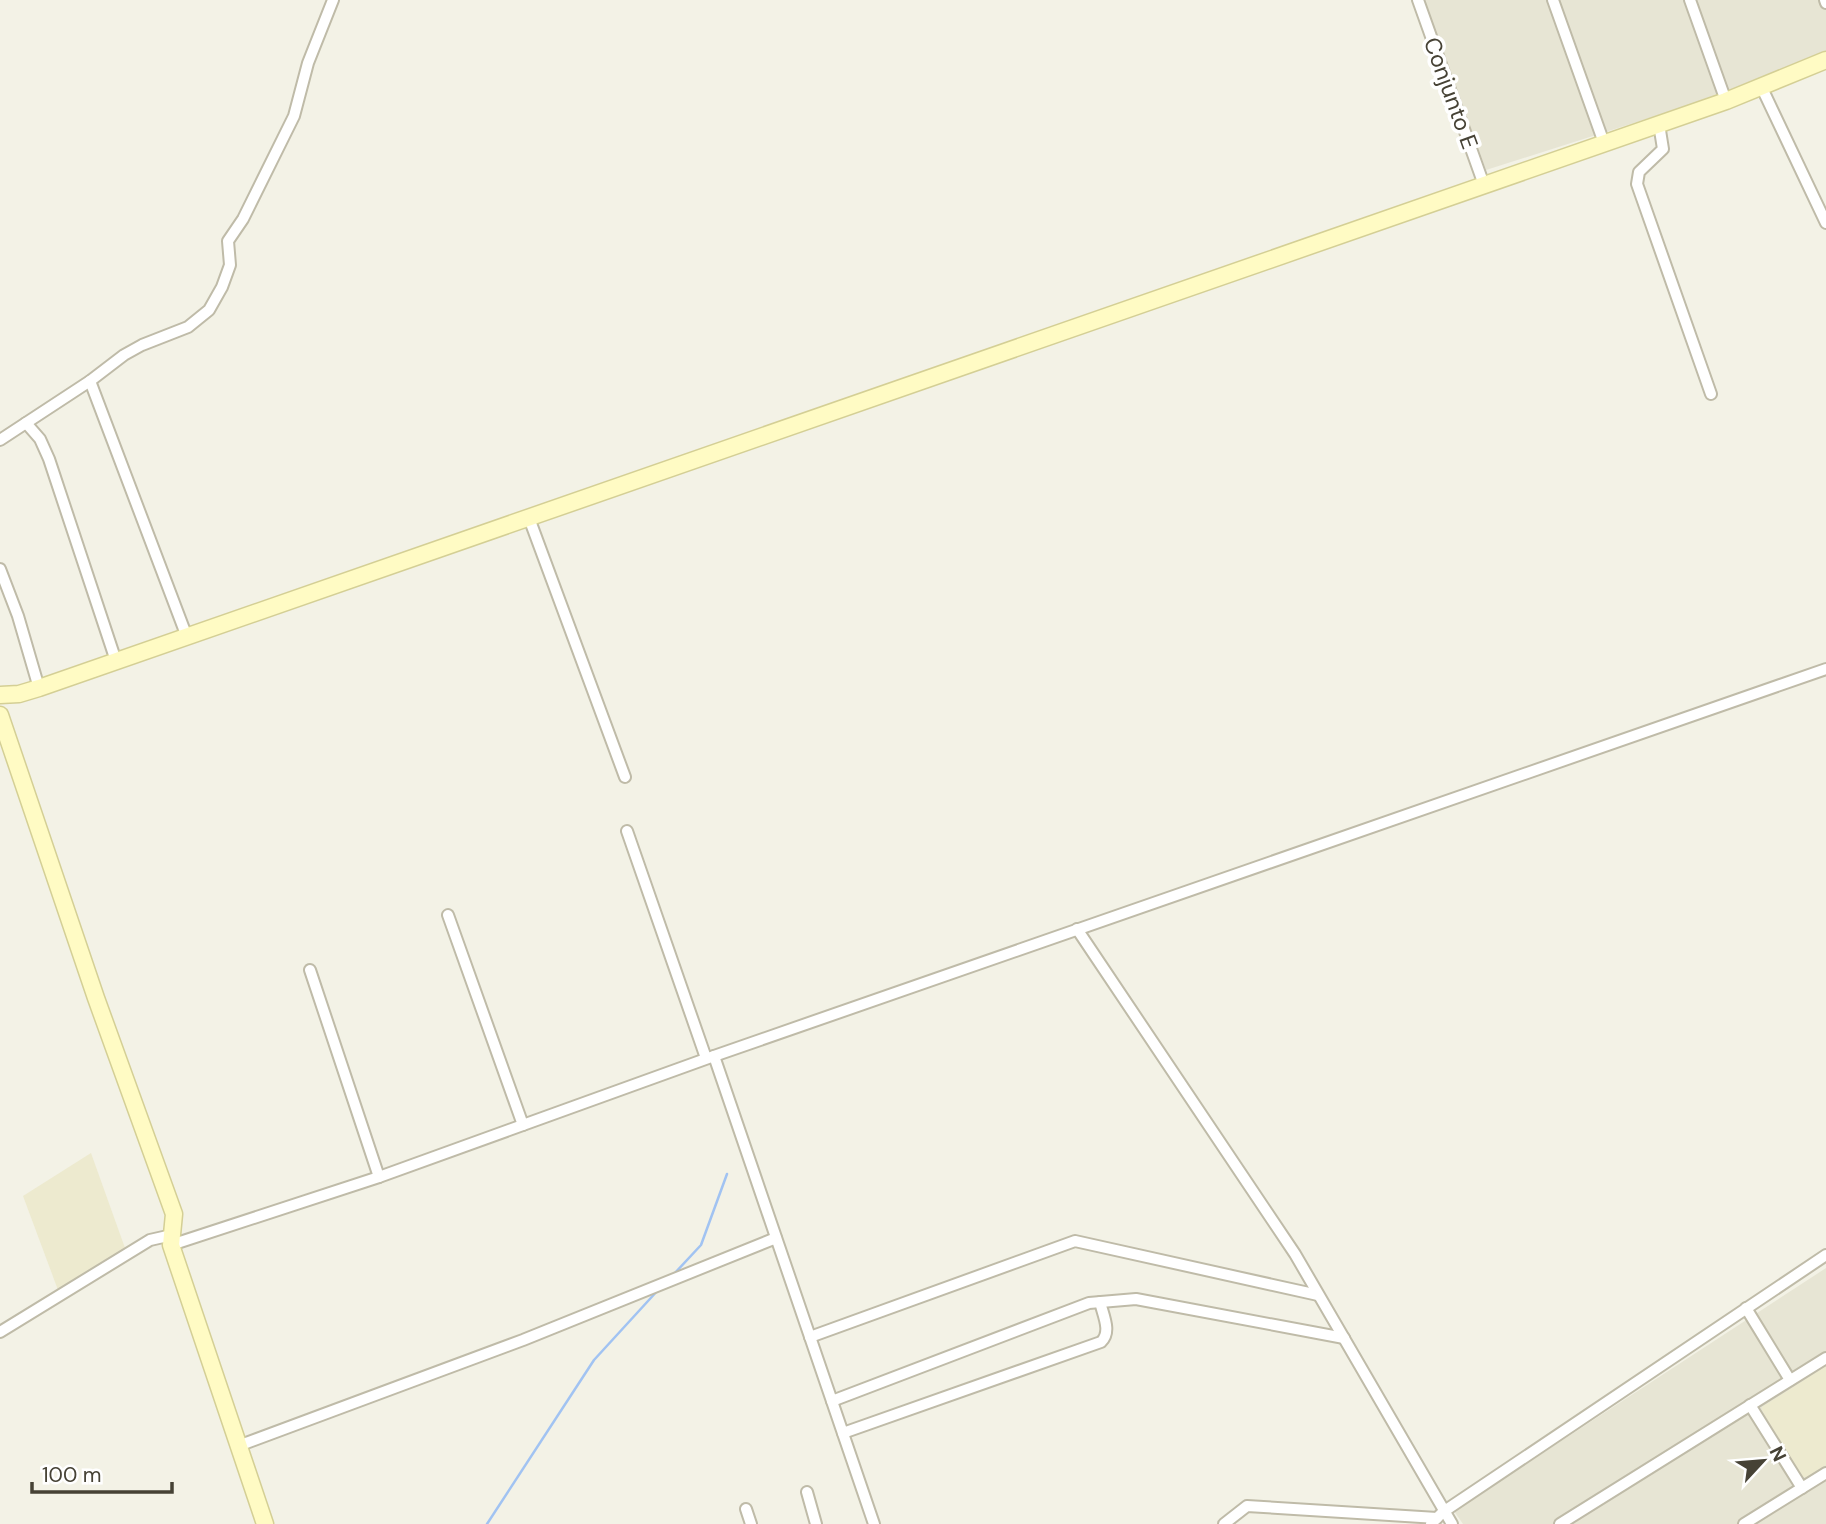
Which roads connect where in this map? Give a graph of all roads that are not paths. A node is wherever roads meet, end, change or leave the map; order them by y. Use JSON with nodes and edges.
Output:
{"nodes":[{"id":1,"x":333,"y":0,"type":"edge"},
{"id":2,"x":1418,"y":0,"type":"edge"},
{"id":3,"x":1553,"y":0,"type":"edge"},
{"id":4,"x":1690,"y":0,"type":"edge"},
{"id":5,"x":1826,"y":60,"type":"edge"},
{"id":6,"x":1761,"y":86,"type":"junction"},
{"id":7,"x":1726,"y":101,"type":"junction"},
{"id":8,"x":1659,"y":124,"type":"junction"},
{"id":9,"x":1604,"y":143,"type":"junction"},
{"id":10,"x":1483,"y":185,"type":"junction"},
{"id":11,"x":1826,"y":223,"type":"edge"},
{"id":12,"x":90,"y":381,"type":"junction"},
{"id":13,"x":1711,"y":394,"type":"dead end"},
{"id":14,"x":26,"y":423,"type":"junction"},
{"id":15,"x":0,"y":440,"type":"edge"},
{"id":16,"x":529,"y":518,"type":"junction"},
{"id":17,"x":0,"y":569,"type":"edge"},
{"id":18,"x":187,"y":637,"type":"junction"},
{"id":19,"x":116,"y":661,"type":"junction"},
{"id":20,"x":1826,"y":669,"type":"edge"},
{"id":21,"x":39,"y":688,"type":"junction"},
{"id":22,"x":0,"y":695,"type":"edge"},
{"id":23,"x":0,"y":715,"type":"edge"},
{"id":24,"x":625,"y":778,"type":"dead end"},
{"id":25,"x":627,"y":831,"type":"dead end"},
{"id":26,"x":448,"y":915,"type":"dead end"},
{"id":27,"x":1077,"y":929,"type":"junction"},
{"id":28,"x":310,"y":970,"type":"dead end"},
{"id":29,"x":710,"y":1057,"type":"junction"},
{"id":30,"x":523,"y":1125,"type":"junction"},
{"id":31,"x":379,"y":1177,"type":"junction"},
{"id":32,"x":776,"y":1238,"type":"junction"},
{"id":33,"x":172,"y":1240,"type":"junction"},
{"id":34,"x":1826,"y":1255,"type":"edge"},
{"id":35,"x":1318,"y":1295,"type":"junction"},
{"id":36,"x":1100,"y":1302,"type":"junction"},
{"id":37,"x":1745,"y":1308,"type":"junction"},
{"id":38,"x":0,"y":1332,"type":"edge"},
{"id":39,"x":810,"y":1336,"type":"junction"},
{"id":40,"x":1343,"y":1338,"type":"junction"},
{"id":41,"x":1826,"y":1359,"type":"edge"},
{"id":42,"x":1790,"y":1380,"type":"junction"},
{"id":43,"x":832,"y":1401,"type":"junction"},
{"id":44,"x":1750,"y":1405,"type":"junction"},
{"id":45,"x":843,"y":1433,"type":"junction"},
{"id":46,"x":238,"y":1446,"type":"junction"},
{"id":47,"x":1826,"y":1473,"type":"edge"},
{"id":48,"x":1802,"y":1488,"type":"junction"},
{"id":49,"x":807,"y":1492,"type":"dead end"},
{"id":50,"x":746,"y":1509,"type":"dead end"},
{"id":51,"x":1437,"y":1518,"type":"edge"},
{"id":52,"x":265,"y":1524,"type":"edge"},
{"id":53,"x":751,"y":1524,"type":"edge"},
{"id":54,"x":816,"y":1524,"type":"edge"},
{"id":55,"x":874,"y":1524,"type":"edge"},
{"id":56,"x":1224,"y":1524,"type":"edge"},
{"id":57,"x":1452,"y":1524,"type":"edge"},
{"id":58,"x":1560,"y":1524,"type":"edge"},
{"id":59,"x":1744,"y":1524,"type":"edge"}],
"edges":[{"from":1,"to":12,"type":"street"},
{"from":2,"to":10,"type":"street","name":"Conjunto E"},
{"from":3,"to":9,"type":"street"},
{"from":4,"to":7,"type":"street"},
{"from":5,"to":6,"type":"street"},
{"from":6,"to":7,"type":"street"},
{"from":6,"to":11,"type":"street"},
{"from":7,"to":8,"type":"street"},
{"from":8,"to":9,"type":"street"},
{"from":8,"to":13,"type":"street"},
{"from":9,"to":10,"type":"street"},
{"from":10,"to":16,"type":"street"},
{"from":12,"to":14,"type":"street"},
{"from":12,"to":18,"type":"street"},
{"from":14,"to":15,"type":"street"},
{"from":14,"to":19,"type":"street"},
{"from":16,"to":18,"type":"street"},
{"from":16,"to":24,"type":"street"},
{"from":17,"to":21,"type":"street"},
{"from":18,"to":19,"type":"street"},
{"from":19,"to":21,"type":"street"},
{"from":20,"to":27,"type":"street"},
{"from":21,"to":22,"type":"street"},
{"from":23,"to":33,"type":"street"},
{"from":25,"to":29,"type":"street"},
{"from":26,"to":30,"type":"street"},
{"from":27,"to":29,"type":"street"},
{"from":27,"to":35,"type":"street"},
{"from":28,"to":31,"type":"street"},
{"from":29,"to":30,"type":"street"},
{"from":29,"to":32,"type":"street"},
{"from":30,"to":31,"type":"street"},
{"from":31,"to":33,"type":"street"},
{"from":32,"to":39,"type":"street"},
{"from":32,"to":46,"type":"street"},
{"from":33,"to":38,"type":"street"},
{"from":33,"to":46,"type":"street"},
{"from":34,"to":37,"type":"street"},
{"from":35,"to":39,"type":"street"},
{"from":35,"to":40,"type":"street"},
{"from":36,"to":40,"type":"street"},
{"from":36,"to":43,"type":"street"},
{"from":36,"to":45,"type":"street"},
{"from":37,"to":42,"type":"street"},
{"from":37,"to":51,"type":"street"},
{"from":39,"to":43,"type":"street"},
{"from":40,"to":51,"type":"street"},
{"from":41,"to":42,"type":"street"},
{"from":42,"to":44,"type":"street"},
{"from":43,"to":45,"type":"street"},
{"from":44,"to":48,"type":"street"},
{"from":44,"to":58,"type":"street"},
{"from":45,"to":55,"type":"street"},
{"from":46,"to":52,"type":"street"},
{"from":47,"to":48,"type":"street"},
{"from":48,"to":59,"type":"street"},
{"from":49,"to":54,"type":"street"},
{"from":50,"to":53,"type":"street"},
{"from":51,"to":56,"type":"street"},
{"from":51,"to":57,"type":"street"}]}
